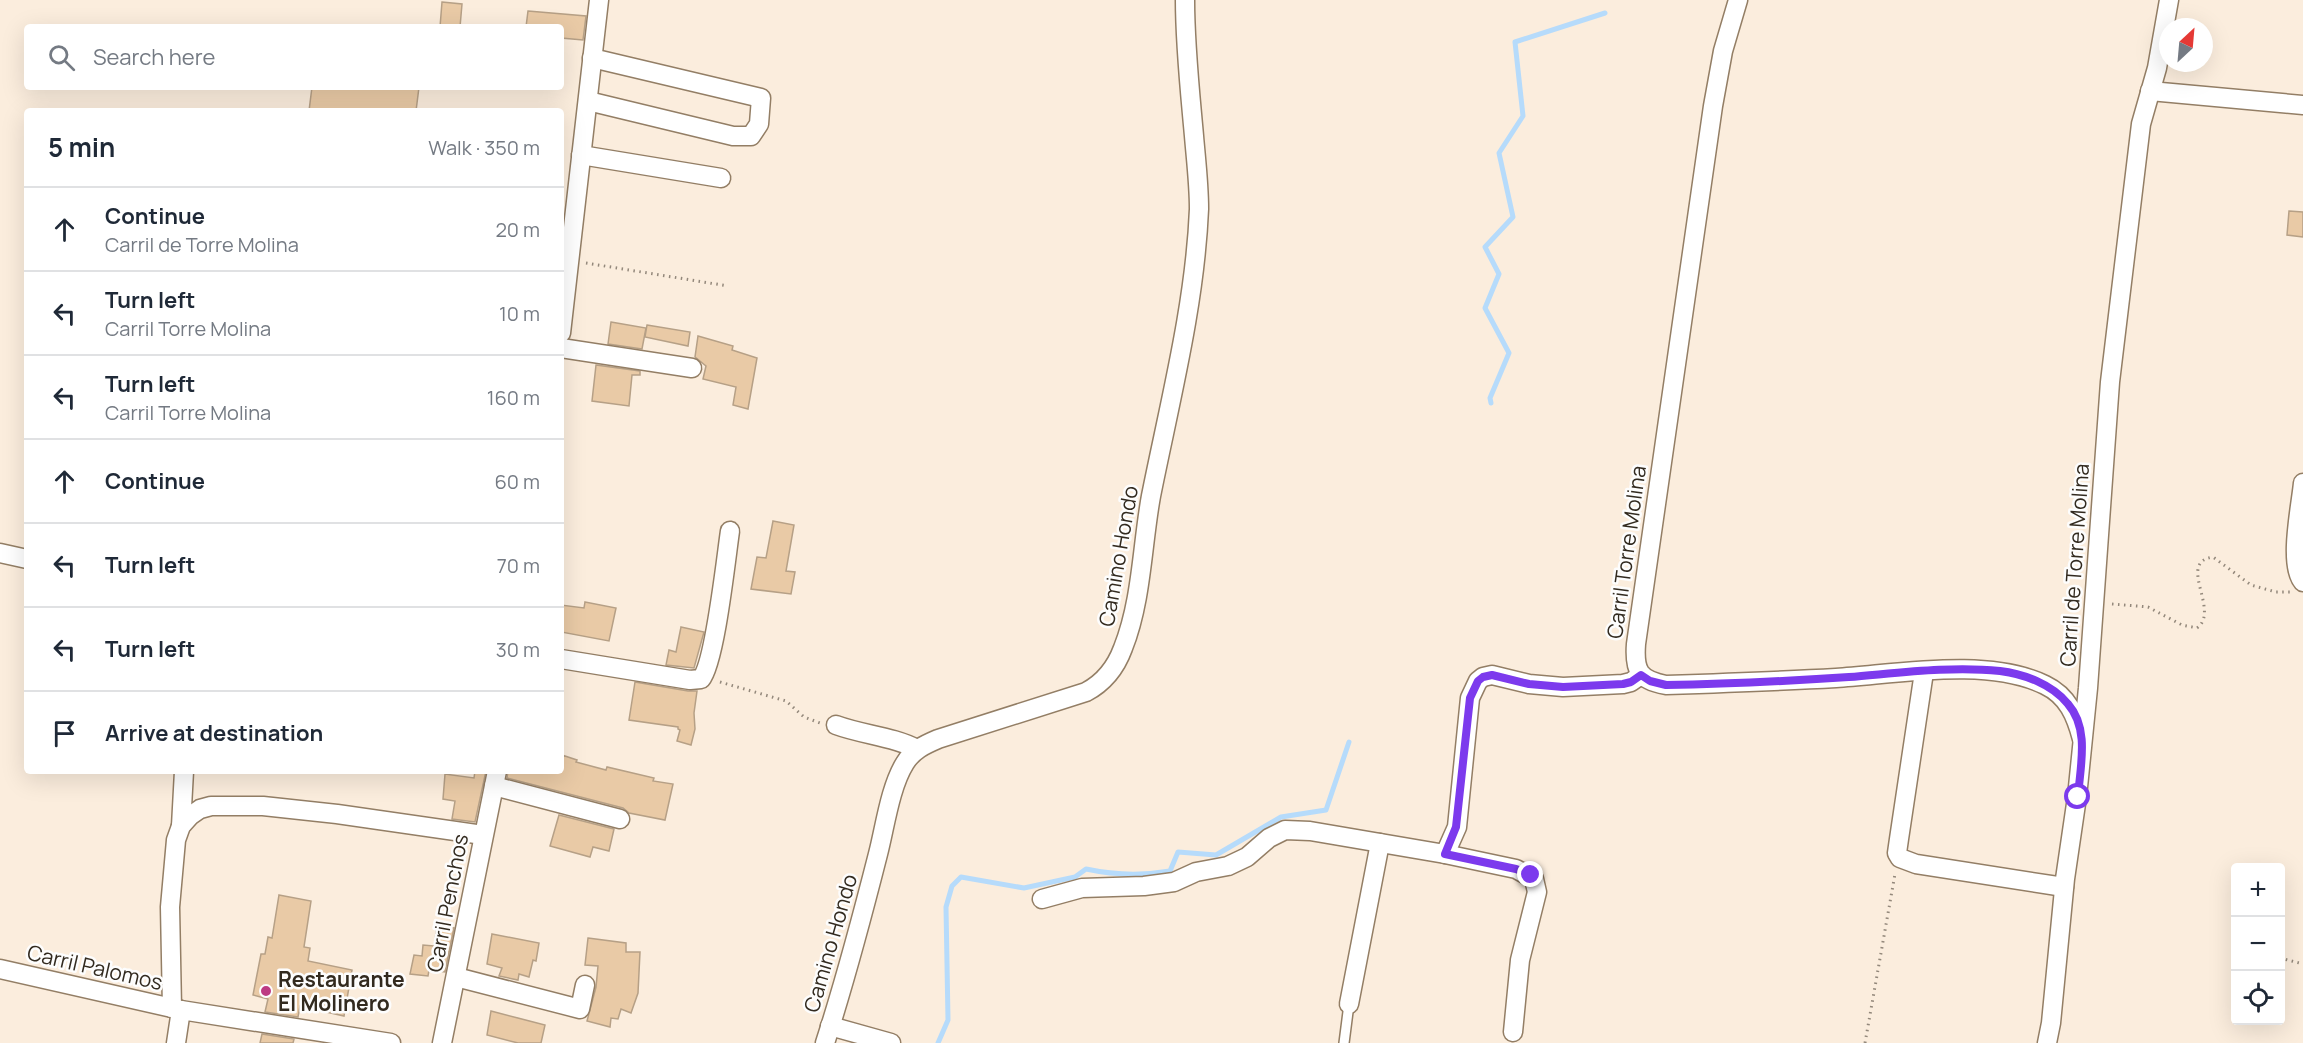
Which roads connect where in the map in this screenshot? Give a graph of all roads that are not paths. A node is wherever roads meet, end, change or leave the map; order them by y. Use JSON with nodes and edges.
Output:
{"nodes":[{"id":1,"x":599,"y":0,"type":"edge"},
{"id":2,"x":1185,"y":0,"type":"edge"},
{"id":3,"x":1738,"y":0,"type":"edge"},
{"id":4,"x":2169,"y":0,"type":"edge"},
{"id":5,"x":592,"y":58,"type":"junction"},
{"id":6,"x":2150,"y":91,"type":"junction"},
{"id":7,"x":588,"y":101,"type":"junction"},
{"id":8,"x":2303,"y":105,"type":"edge"},
{"id":9,"x":581,"y":156,"type":"junction"},
{"id":10,"x":722,"y":178,"type":"dead end"},
{"id":11,"x":564,"y":306,"type":"edge"},
{"id":12,"x":564,"y":348,"type":"edge"},
{"id":13,"x":692,"y":368,"type":"dead end"},
{"id":14,"x":2303,"y":483,"type":"edge"},
{"id":15,"x":730,"y":531,"type":"dead end"},
{"id":16,"x":0,"y":553,"type":"edge"},
{"id":17,"x":24,"y":559,"type":"edge"},
{"id":18,"x":2299,"y":586,"type":"edge"},
{"id":19,"x":564,"y":659,"type":"edge"},
{"id":20,"x":1924,"y":672,"type":"junction"},
{"id":21,"x":1641,"y":675,"type":"junction"},
{"id":22,"x":2060,"y":696,"type":"junction"},
{"id":23,"x":2088,"y":696,"type":"junction"},
{"id":24,"x":836,"y":725,"type":"road end"},
{"id":25,"x":2082,"y":739,"type":"junction"},
{"id":26,"x":917,"y":749,"type":"junction"},
{"id":27,"x":184,"y":774,"type":"edge"},
{"id":28,"x":496,"y":778,"type":"edge"},
{"id":29,"x":620,"y":819,"type":"dead end"},
{"id":30,"x":181,"y":826,"type":"junction"},
{"id":31,"x":483,"y":835,"type":"junction"},
{"id":32,"x":1380,"y":843,"type":"junction"},
{"id":33,"x":1445,"y":854,"type":"junction"},
{"id":34,"x":2064,"y":886,"type":"junction"},
{"id":35,"x":1042,"y":899,"type":"dead end"},
{"id":36,"x":0,"y":969,"type":"edge"},
{"id":37,"x":456,"y":977,"type":"junction"},
{"id":38,"x":585,"y":985,"type":"dead end"},
{"id":39,"x":1349,"y":1004,"type":"joint"},
{"id":40,"x":176,"y":1009,"type":"junction"},
{"id":41,"x":1513,"y":1032,"type":"dead end"},
{"id":42,"x":827,"y":1035,"type":"edge"},
{"id":43,"x":176,"y":1043,"type":"edge"},
{"id":44,"x":391,"y":1043,"type":"edge"},
{"id":45,"x":442,"y":1043,"type":"edge"},
{"id":46,"x":891,"y":1043,"type":"edge"},
{"id":47,"x":1344,"y":1043,"type":"edge"},
{"id":48,"x":2047,"y":1043,"type":"edge"}],
"edges":[{"from":1,"to":5,"type":"street"},
{"from":2,"to":26,"type":"street","name":"Camino Hondo"},
{"from":3,"to":21,"type":"street","name":"Carril Torre Molina"},
{"from":4,"to":6,"type":"street","name":"Carril de Torre Molina"},
{"from":5,"to":7,"type":"street"},
{"from":5,"to":7,"type":"street"},
{"from":6,"to":8,"type":"street"},
{"from":6,"to":23,"type":"street","name":"Carril de Torre Molina"},
{"from":7,"to":9,"type":"street"},
{"from":9,"to":10,"type":"street"},
{"from":9,"to":11,"type":"street"},
{"from":12,"to":13,"type":"street"},
{"from":14,"to":18,"type":"street"},
{"from":15,"to":19,"type":"street"},
{"from":16,"to":17,"type":"street"},
{"from":20,"to":21,"type":"street"},
{"from":20,"to":22,"type":"street"},
{"from":20,"to":34,"type":"street"},
{"from":21,"to":33,"type":"street"},
{"from":22,"to":23,"type":"street"},
{"from":22,"to":25,"type":"street"},
{"from":23,"to":25,"type":"street","name":"Carril de Torre Molina"},
{"from":24,"to":26,"type":"street"},
{"from":25,"to":34,"type":"street","name":"Carril de Torre Molina"},
{"from":26,"to":42,"type":"street","name":"Camino Hondo"},
{"from":27,"to":30,"type":"street"},
{"from":28,"to":29,"type":"street"},
{"from":28,"to":31,"type":"street","name":"Carril Penchos"},
{"from":30,"to":31,"type":"street"},
{"from":30,"to":40,"type":"street"},
{"from":31,"to":37,"type":"street","name":"Carril Penchos"},
{"from":32,"to":33,"type":"street"},
{"from":32,"to":35,"type":"street"},
{"from":32,"to":39,"type":"street"},
{"from":33,"to":41,"type":"street"},
{"from":34,"to":48,"type":"street","name":"Carril de Torre Molina"},
{"from":36,"to":40,"type":"street","name":"Carril Palomos"},
{"from":37,"to":38,"type":"street"},
{"from":37,"to":45,"type":"street","name":"Carril Penchos"},
{"from":39,"to":47,"type":"lane"},
{"from":40,"to":43,"type":"street"},
{"from":40,"to":44,"type":"street","name":"Carril Palomos"},
{"from":42,"to":46,"type":"street"}]}
